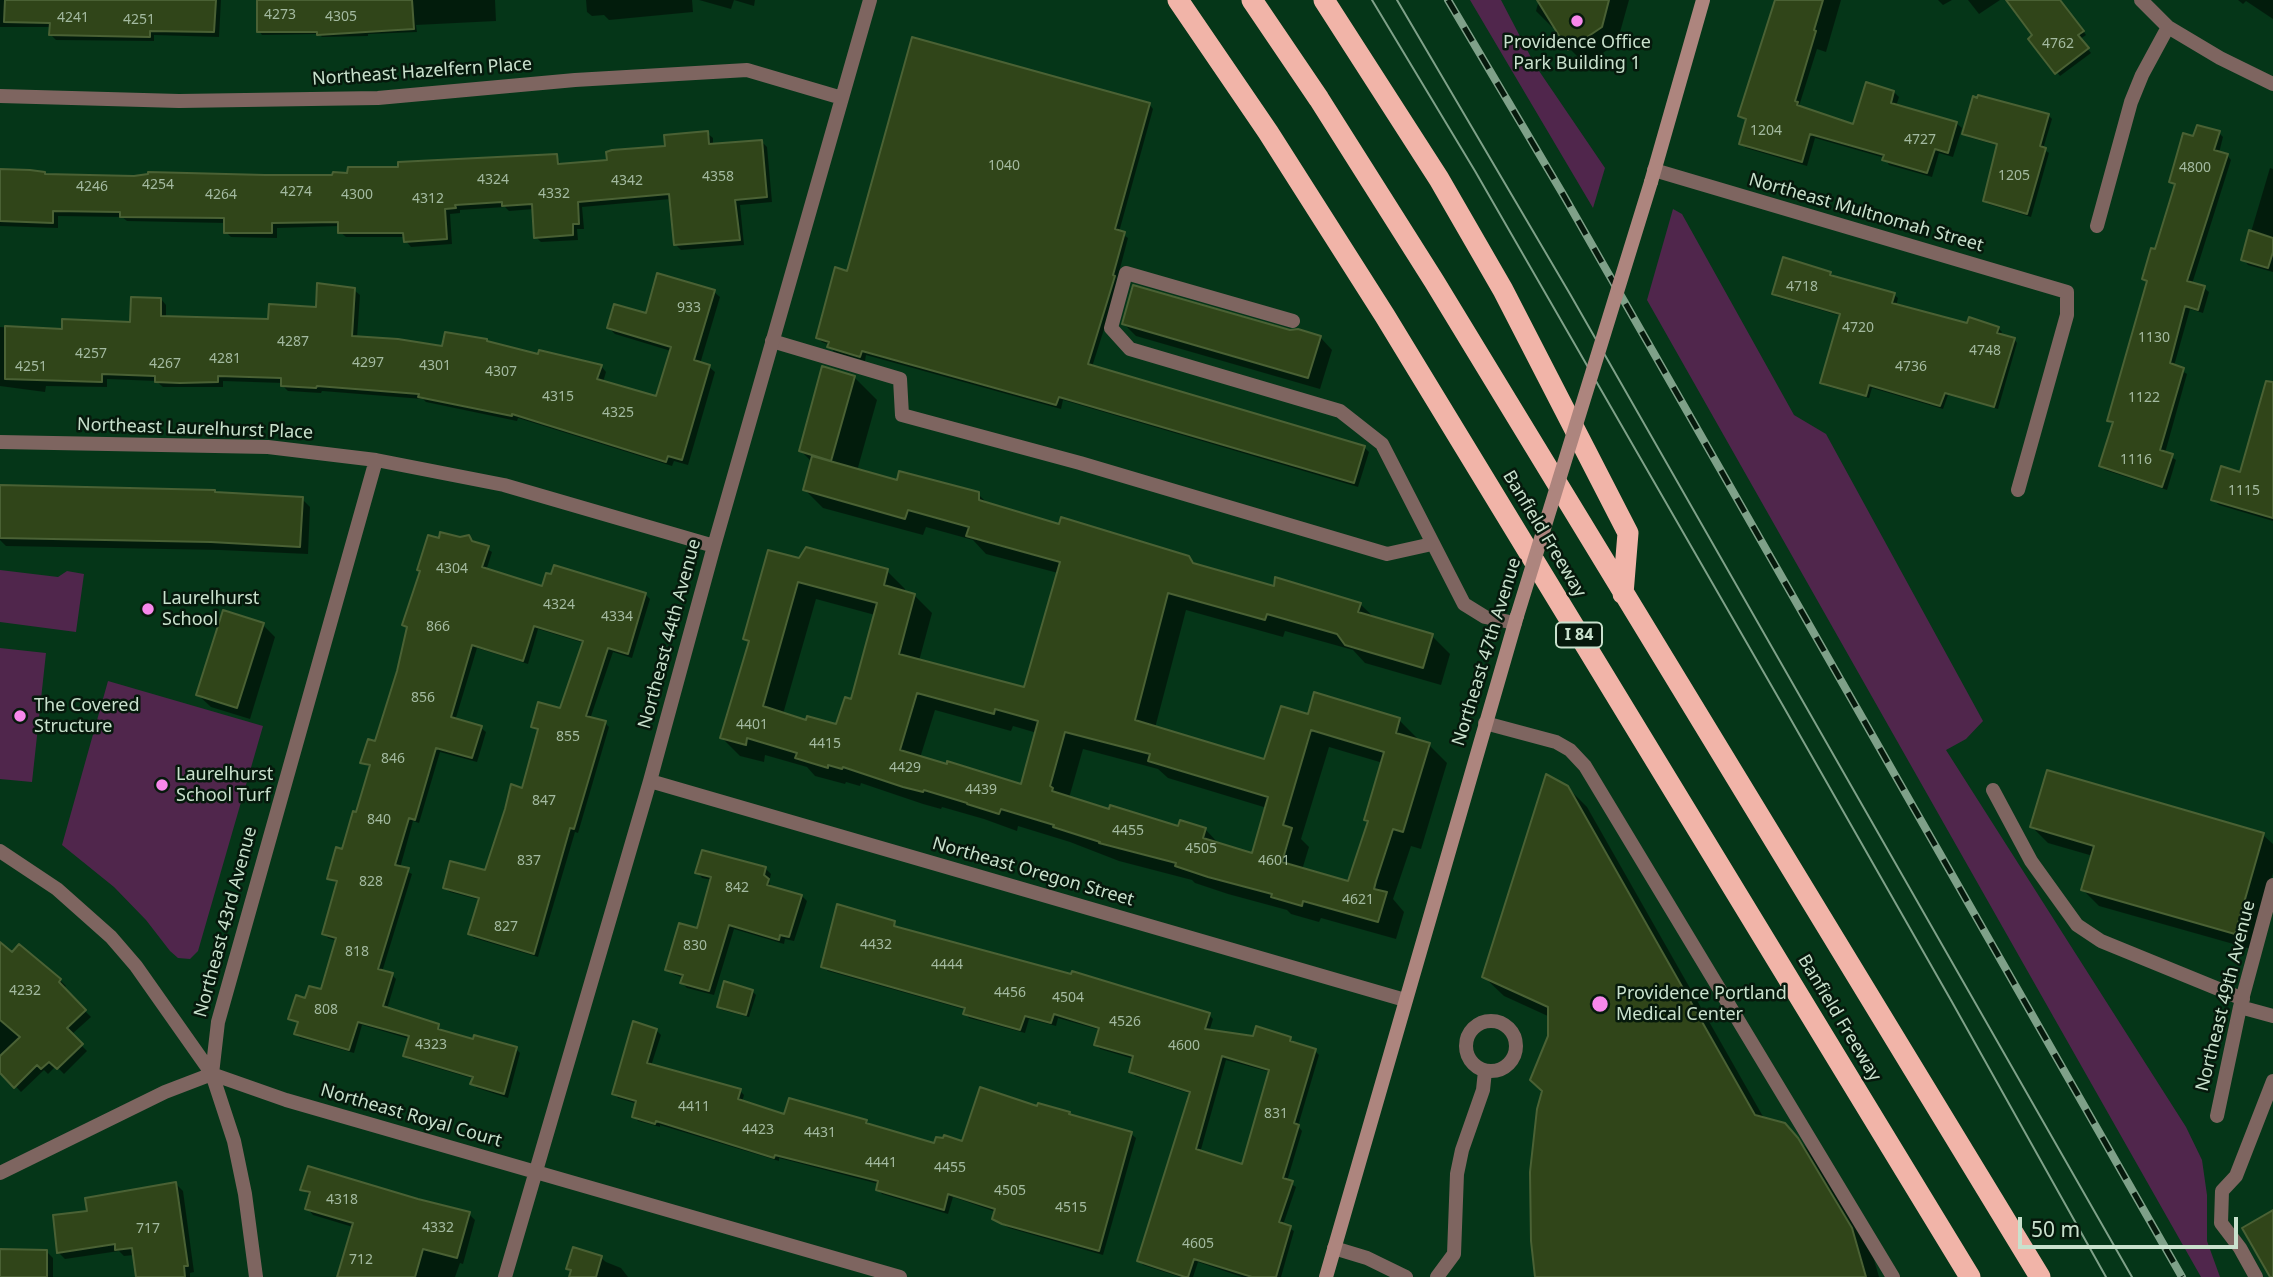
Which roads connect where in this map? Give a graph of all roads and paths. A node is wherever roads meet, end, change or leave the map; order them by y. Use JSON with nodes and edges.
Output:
{"nodes":[{"id":1,"x":870,"y":0,"type":"edge"},
{"id":2,"x":1178,"y":0,"type":"edge"},
{"id":3,"x":1252,"y":0,"type":"edge"},
{"id":4,"x":1324,"y":0,"type":"edge"},
{"id":5,"x":1703,"y":0,"type":"edge"},
{"id":6,"x":2141,"y":0,"type":"edge"},
{"id":7,"x":2168,"y":27,"type":"junction"},
{"id":8,"x":2273,"y":84,"type":"edge"},
{"id":9,"x":0,"y":96,"type":"edge"},
{"id":10,"x":842,"y":98,"type":"junction"},
{"id":11,"x":1652,"y":176,"type":"junction"},
{"id":12,"x":2097,"y":226,"type":"dead end"},
{"id":13,"x":1293,"y":321,"type":"dead end"},
{"id":14,"x":772,"y":341,"type":"junction"},
{"id":15,"x":0,"y":443,"type":"edge"},
{"id":16,"x":376,"y":460,"type":"junction"},
{"id":17,"x":2018,"y":491,"type":"dead end"},
{"id":18,"x":1432,"y":544,"type":"junction"},
{"id":19,"x":714,"y":546,"type":"junction"},
{"id":20,"x":1623,"y":594,"type":"junction"},
{"id":21,"x":1516,"y":619,"type":"junction"},
{"id":22,"x":1485,"y":723,"type":"junction"},
{"id":23,"x":650,"y":781,"type":"junction"},
{"id":24,"x":1993,"y":790,"type":"dead end"},
{"id":25,"x":0,"y":851,"type":"edge"},
{"id":26,"x":2273,"y":885,"type":"edge"},
{"id":27,"x":1405,"y":1000,"type":"junction"},
{"id":28,"x":2241,"y":1003,"type":"junction"},
{"id":29,"x":2273,"y":1016,"type":"edge"},
{"id":30,"x":1485,"y":1071,"type":"dead end"},
{"id":31,"x":212,"y":1074,"type":"junction"},
{"id":32,"x":2273,"y":1081,"type":"edge"},
{"id":33,"x":2217,"y":1116,"type":"dead end"},
{"id":34,"x":535,"y":1172,"type":"junction"},
{"id":35,"x":0,"y":1173,"type":"edge"},
{"id":36,"x":1334,"y":1248,"type":"junction"},
{"id":37,"x":256,"y":1277,"type":"edge"},
{"id":38,"x":505,"y":1277,"type":"edge"},
{"id":39,"x":900,"y":1277,"type":"edge"},
{"id":40,"x":1325,"y":1277,"type":"edge"},
{"id":41,"x":1406,"y":1277,"type":"edge"},
{"id":42,"x":1437,"y":1277,"type":"edge"},
{"id":43,"x":1893,"y":1277,"type":"edge"},
{"id":44,"x":1970,"y":1277,"type":"edge"},
{"id":45,"x":2040,"y":1277,"type":"edge"},
{"id":46,"x":2256,"y":1277,"type":"edge"}],
"edges":[{"from":1,"to":10,"type":"street","name":"Northeast 44th Avenue"},
{"from":2,"to":44,"type":"highway","name":"Banfield Freeway","number":"I 84"},
{"from":3,"to":20,"type":"highway","name":"Banfield Freeway"},
{"from":4,"to":20,"type":"highway"},
{"from":5,"to":11,"type":"main road","name":"Northeast 47th Avenue"},
{"from":6,"to":7,"type":"street"},
{"from":7,"to":8,"type":"street"},
{"from":7,"to":12,"type":"street"},
{"from":9,"to":10,"type":"street","name":"Northeast Hazelfern Place"},
{"from":10,"to":14,"type":"street","name":"Northeast 44th Avenue"},
{"from":11,"to":17,"type":"street","name":"Northeast Multnomah Street"},
{"from":11,"to":21,"type":"main road","name":"Northeast 47th Avenue","bridge":true},
{"from":13,"to":18,"type":"street"},
{"from":14,"to":18,"type":"street"},
{"from":14,"to":19,"type":"street","name":"Northeast 44th Avenue"},
{"from":15,"to":16,"type":"street","name":"Northeast Laurelhurst Place"},
{"from":16,"to":19,"type":"street","name":"Northeast Laurelhurst Place"},
{"from":16,"to":31,"type":"street","name":"Northeast 43rd Avenue"},
{"from":18,"to":21,"type":"street"},
{"from":19,"to":23,"type":"street","name":"Northeast 44th Avenue"},
{"from":20,"to":45,"type":"highway","name":"Banfield Freeway"},
{"from":21,"to":22,"type":"main road","name":"Northeast 47th Avenue"},
{"from":22,"to":27,"type":"main road","name":"Northeast 47th Avenue"},
{"from":22,"to":43,"type":"street"},
{"from":23,"to":27,"type":"street","name":"Northeast Oregon Street"},
{"from":23,"to":34,"type":"street","name":"Northeast 44th Avenue"},
{"from":24,"to":28,"type":"street"},
{"from":25,"to":31,"type":"street"},
{"from":26,"to":28,"type":"street","name":"Northeast 49th Avenue"},
{"from":27,"to":36,"type":"main road","name":"Northeast 47th Avenue"},
{"from":28,"to":29,"type":"street"},
{"from":28,"to":33,"type":"street","name":"Northeast 49th Avenue"},
{"from":30,"to":42,"type":"street"},
{"from":31,"to":34,"type":"street","name":"Northeast Royal Court"},
{"from":31,"to":35,"type":"street"},
{"from":31,"to":37,"type":"street","name":"Northeast 43rd Avenue"},
{"from":32,"to":46,"type":"street"},
{"from":34,"to":38,"type":"street","name":"Northeast 44th Avenue"},
{"from":34,"to":39,"type":"street","name":"Northeast Royal Court"},
{"from":36,"to":40,"type":"main road","name":"Northeast 47th Avenue"},
{"from":36,"to":41,"type":"street"}]}
